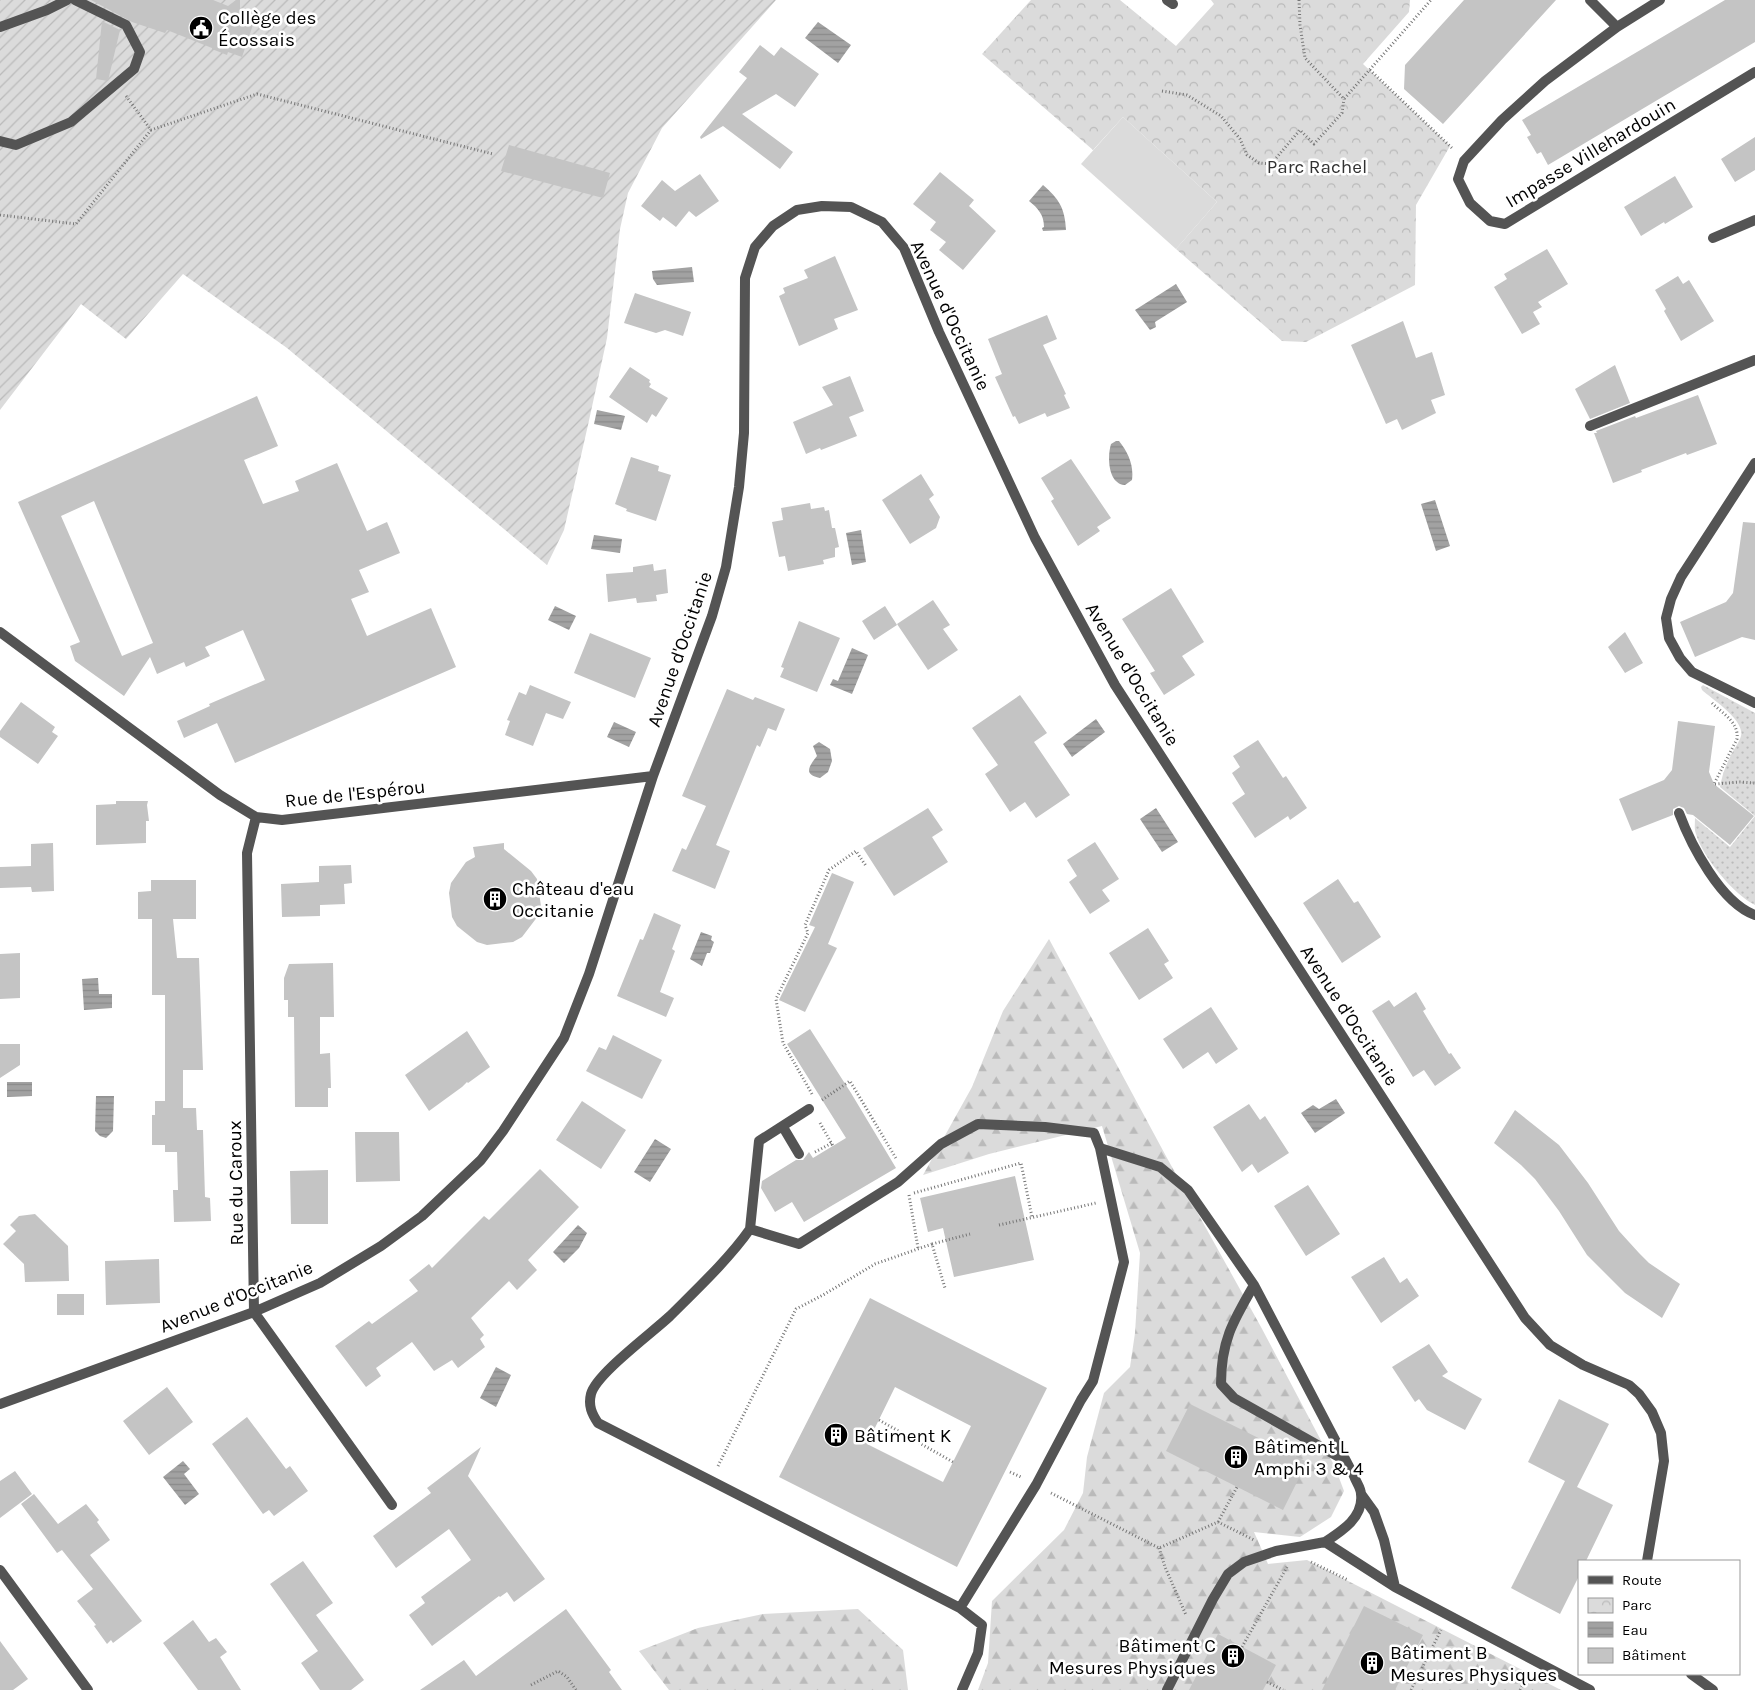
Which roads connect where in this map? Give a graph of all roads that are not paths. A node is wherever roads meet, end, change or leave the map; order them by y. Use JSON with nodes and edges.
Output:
{"nodes":[{"id":1,"x":67,"y":0,"type":"edge"},
{"id":2,"x":75,"y":0,"type":"edge"},
{"id":3,"x":1590,"y":0,"type":"edge"},
{"id":4,"x":1660,"y":0,"type":"edge"},
{"id":5,"x":0,"y":26,"type":"edge"},
{"id":6,"x":1618,"y":27,"type":"junction"},
{"id":7,"x":1755,"y":72,"type":"edge"},
{"id":8,"x":0,"y":141,"type":"edge"},
{"id":9,"x":1755,"y":220,"type":"edge"},
{"id":10,"x":1713,"y":238,"type":"dead end"},
{"id":11,"x":1755,"y":360,"type":"edge"},
{"id":12,"x":1590,"y":426,"type":"dead end"},
{"id":13,"x":1755,"y":463,"type":"edge"},
{"id":14,"x":0,"y":632,"type":"edge"},
{"id":15,"x":1755,"y":703,"type":"edge"},
{"id":16,"x":653,"y":776,"type":"junction"},
{"id":17,"x":1679,"y":813,"type":"dead end"},
{"id":18,"x":256,"y":817,"type":"junction"},
{"id":19,"x":1755,"y":915,"type":"edge"},
{"id":20,"x":813,"y":1106,"type":"road end"},
{"id":21,"x":783,"y":1126,"type":"junction"},
{"id":22,"x":1100,"y":1148,"type":"junction"},
{"id":23,"x":799,"y":1154,"type":"dead end"},
{"id":24,"x":750,"y":1228,"type":"junction"},
{"id":25,"x":1254,"y":1285,"type":"junction"},
{"id":26,"x":254,"y":1312,"type":"junction"},
{"id":27,"x":0,"y":1404,"type":"edge"},
{"id":28,"x":1346,"y":1461,"type":"junction"},
{"id":29,"x":1361,"y":1494,"type":"junction"},
{"id":30,"x":392,"y":1505,"type":"dead end"},
{"id":31,"x":1325,"y":1542,"type":"junction"},
{"id":32,"x":1647,"y":1560,"type":"edge"},
{"id":33,"x":0,"y":1570,"type":"edge"},
{"id":34,"x":1395,"y":1587,"type":"junction"},
{"id":35,"x":960,"y":1608,"type":"junction"},
{"id":36,"x":1692,"y":1675,"type":"edge"},
{"id":37,"x":88,"y":1690,"type":"edge"},
{"id":38,"x":962,"y":1690,"type":"edge"},
{"id":39,"x":1167,"y":1690,"type":"edge"},
{"id":40,"x":1590,"y":1690,"type":"edge"},
{"id":41,"x":1713,"y":1690,"type":"edge"}],
"edges":[{"from":1,"to":5,"type":"street"},
{"from":2,"to":8,"type":"street"},
{"from":3,"to":6,"type":"street"},
{"from":4,"to":6,"type":"street"},
{"from":6,"to":7,"type":"street","name":"Impasse Villehardouin"},
{"from":9,"to":10,"type":"street"},
{"from":11,"to":12,"type":"street"},
{"from":13,"to":15,"type":"street"},
{"from":14,"to":18,"type":"street","name":"Rue de l'Espérou"},
{"from":16,"to":18,"type":"street","name":"Rue de l'Espérou"},
{"from":16,"to":26,"type":"street","name":"Avenue d'Occitanie"},
{"from":16,"to":32,"type":"street","name":"Avenue d'Occitanie"},
{"from":17,"to":19,"type":"street"},
{"from":18,"to":26,"type":"street","name":"Rue du Caroux"},
{"from":20,"to":21,"type":"street"},
{"from":21,"to":23,"type":"street"},
{"from":21,"to":24,"type":"street"},
{"from":22,"to":24,"type":"street"},
{"from":22,"to":25,"type":"street"},
{"from":22,"to":35,"type":"street"},
{"from":24,"to":35,"type":"street"},
{"from":25,"to":28,"type":"street"},
{"from":25,"to":28,"type":"street"},
{"from":26,"to":27,"type":"street","name":"Avenue d'Occitanie"},
{"from":26,"to":30,"type":"street"},
{"from":28,"to":29,"type":"street"},
{"from":29,"to":31,"type":"street"},
{"from":29,"to":34,"type":"street"},
{"from":31,"to":34,"type":"street"},
{"from":31,"to":39,"type":"street"},
{"from":33,"to":37,"type":"street"},
{"from":34,"to":40,"type":"street"},
{"from":35,"to":38,"type":"street"},
{"from":36,"to":41,"type":"street"}]}
